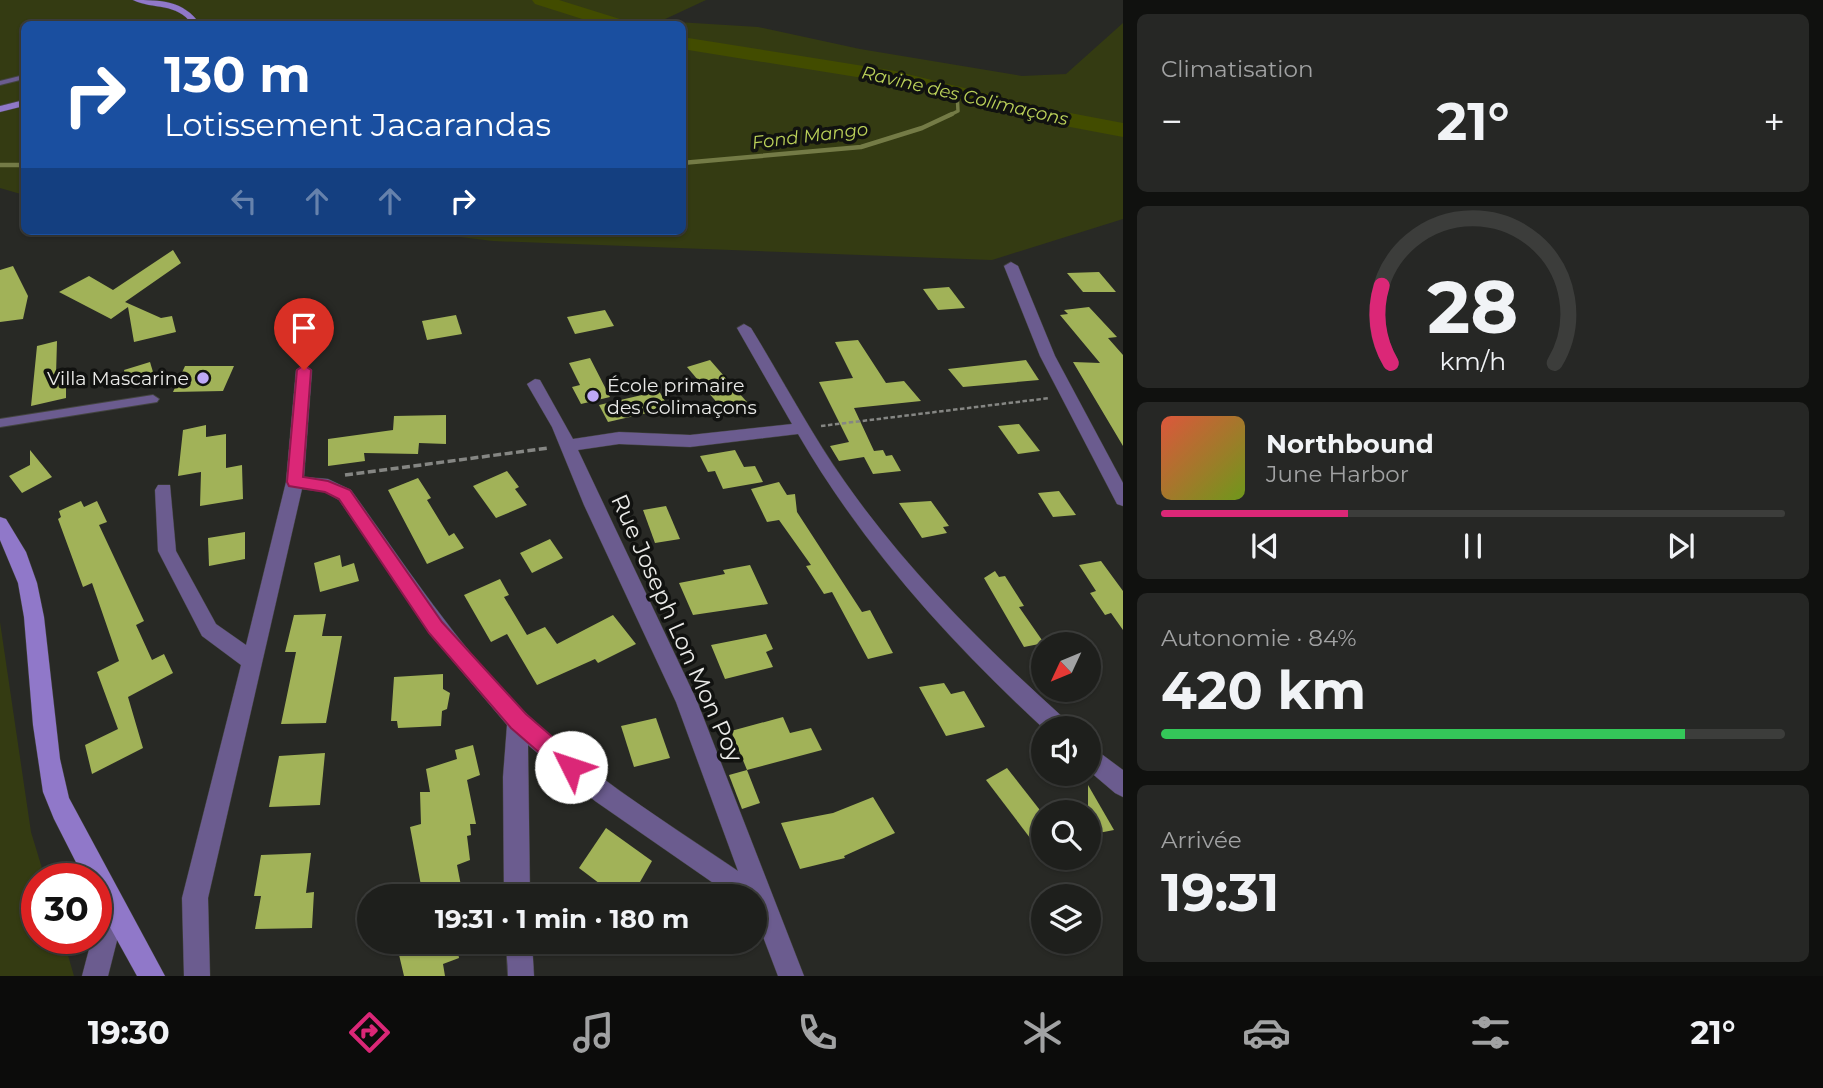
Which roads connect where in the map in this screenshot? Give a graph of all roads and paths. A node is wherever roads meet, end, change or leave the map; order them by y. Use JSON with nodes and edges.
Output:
{"nodes":[{"id":1,"x":137,"y":0,"type":"edge"},
{"id":2,"x":194,"y":21,"type":"edge"},
{"id":3,"x":21,"y":78,"type":"edge"},
{"id":4,"x":0,"y":83,"type":"edge"},
{"id":5,"x":21,"y":104,"type":"edge"},
{"id":6,"x":0,"y":109,"type":"edge"},
{"id":7,"x":1012,"y":266,"type":"dead end"},
{"id":8,"x":744,"y":328,"type":"dead end"},
{"id":9,"x":304,"y":370,"type":"dead end"},
{"id":10,"x":535,"y":384,"type":"dead end"},
{"id":11,"x":1066,"y":396,"type":"junction"},
{"id":12,"x":153,"y":399,"type":"dead end"},
{"id":13,"x":0,"y":423,"type":"edge"},
{"id":14,"x":804,"y":428,"type":"junction"},
{"id":15,"x":569,"y":446,"type":"junction"},
{"id":16,"x":336,"y":476,"type":"dead end"},
{"id":17,"x":295,"y":482,"type":"junction"},
{"id":18,"x":164,"y":490,"type":"dead end"},
{"id":19,"x":1123,"y":499,"type":"edge"},
{"id":20,"x":0,"y":524,"type":"edge"},
{"id":21,"x":251,"y":660,"type":"junction"},
{"id":22,"x":1045,"y":716,"type":"edge"},
{"id":23,"x":519,"y":721,"type":"junction"},
{"id":24,"x":1101,"y":766,"type":"edge"},
{"id":25,"x":1123,"y":785,"type":"edge"},
{"id":26,"x":89,"y":863,"type":"edge"},
{"id":27,"x":517,"y":884,"type":"edge"},
{"id":28,"x":736,"y":884,"type":"edge"},
{"id":29,"x":751,"y":884,"type":"edge"},
{"id":30,"x":112,"y":909,"type":"edge"},
{"id":31,"x":767,"y":923,"type":"edge"},
{"id":32,"x":101,"y":954,"type":"edge"},
{"id":33,"x":520,"y":954,"type":"edge"},
{"id":34,"x":95,"y":976,"type":"edge"},
{"id":35,"x":152,"y":976,"type":"edge"},
{"id":36,"x":197,"y":976,"type":"edge"},
{"id":37,"x":521,"y":976,"type":"edge"},
{"id":38,"x":791,"y":976,"type":"edge"}],
"edges":[{"from":1,"to":2,"type":"main road"},
{"from":3,"to":4,"type":"lane"},
{"from":5,"to":6,"type":"main road"},
{"from":7,"to":11,"type":"street"},
{"from":8,"to":14,"type":"street"},
{"from":9,"to":17,"type":"street"},
{"from":10,"to":15,"type":"street","name":"Rue Joseph Lon Mon Poy"},
{"from":11,"to":14,"type":"path"},
{"from":11,"to":19,"type":"street"},
{"from":12,"to":13,"type":"lane"},
{"from":14,"to":15,"type":"street"},
{"from":14,"to":22,"type":"street"},
{"from":15,"to":16,"type":"path"},
{"from":15,"to":29,"type":"street","name":"Rue Joseph Lon Mon Poy"},
{"from":17,"to":21,"type":"street"},
{"from":17,"to":23,"type":"street"},
{"from":18,"to":21,"type":"street"},
{"from":20,"to":26,"type":"main road"},
{"from":21,"to":36,"type":"street"},
{"from":23,"to":27,"type":"street"},
{"from":23,"to":28,"type":"street"},
{"from":24,"to":25,"type":"street"},
{"from":30,"to":35,"type":"main road"},
{"from":31,"to":38,"type":"street","name":"Rue Joseph Lon Mon Poy"},
{"from":32,"to":34,"type":"street"},
{"from":33,"to":37,"type":"street"}]}
